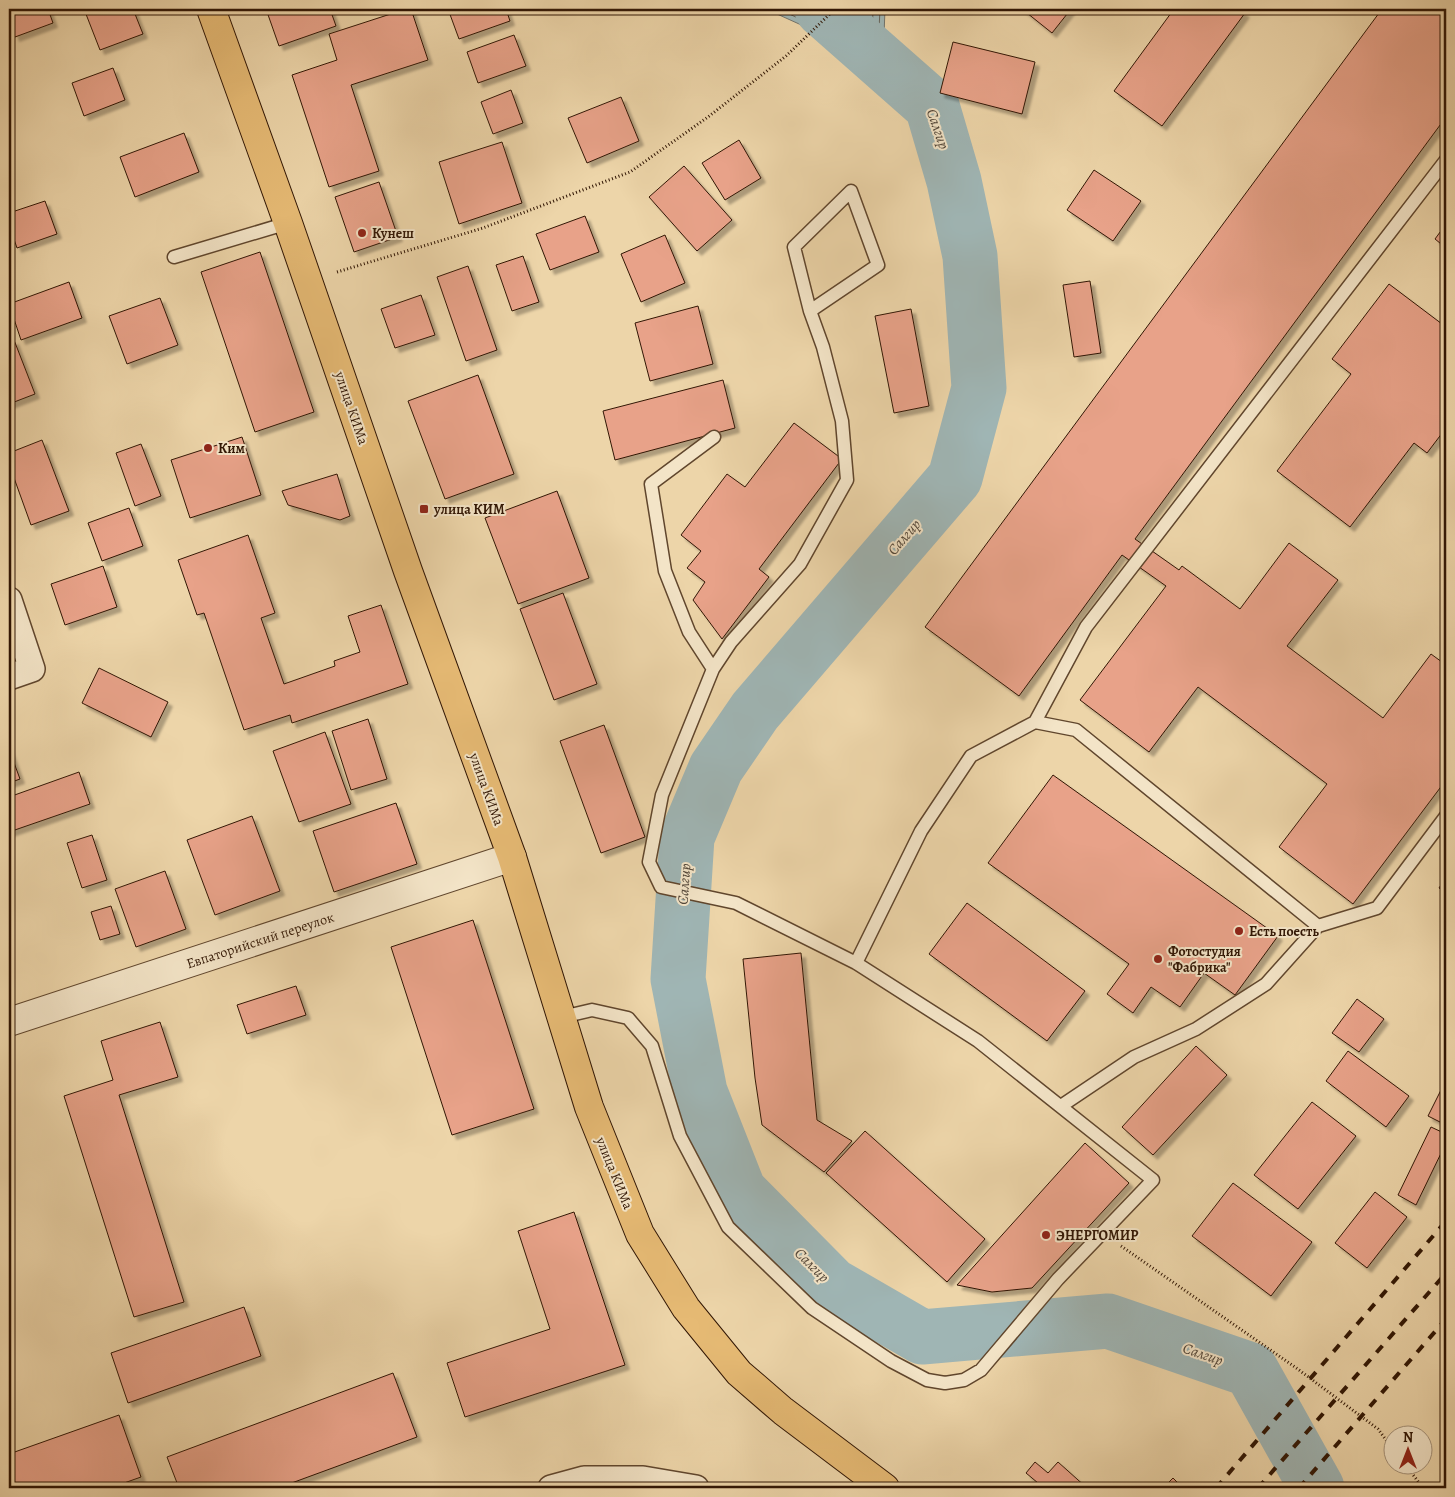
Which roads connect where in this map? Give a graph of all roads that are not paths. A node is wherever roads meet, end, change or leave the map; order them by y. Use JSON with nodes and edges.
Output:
{"nodes":[{"id":1,"x":211,"y":9,"type":"edge"},
{"id":2,"x":1446,"y":160,"type":"edge"},
{"id":3,"x":288,"y":223,"type":"junction"},
{"id":4,"x":174,"y":257,"type":"dead end"},
{"id":5,"x":810,"y":311,"type":"junction"},
{"id":6,"x":714,"y":437,"type":"dead end"},
{"id":7,"x":9,"y":600,"type":"edge"},
{"id":8,"x":712,"y":669,"type":"junction"},
{"id":9,"x":9,"y":677,"type":"edge"},
{"id":10,"x":1035,"y":722,"type":"junction"},
{"id":11,"x":1446,"y":816,"type":"edge"},
{"id":12,"x":512,"y":857,"type":"junction"},
{"id":13,"x":1318,"y":926,"type":"junction"},
{"id":14,"x":856,"y":963,"type":"junction"},
{"id":15,"x":562,"y":1017,"type":"junction"},
{"id":16,"x":9,"y":1022,"type":"edge"},
{"id":17,"x":1060,"y":1106,"type":"junction"},
{"id":18,"x":551,"y":1488,"type":"edge"},
{"id":19,"x":696,"y":1488,"type":"edge"},
{"id":20,"x":885,"y":1488,"type":"edge"}],
"edges":[{"from":1,"to":3,"type":"main road","name":"улица КИМа"},
{"from":2,"to":10,"type":"lane"},
{"from":3,"to":4,"type":"lane"},
{"from":3,"to":12,"type":"main road","name":"улица КИМа"},
{"from":5,"to":5,"type":"lane"},
{"from":5,"to":8,"type":"lane"},
{"from":6,"to":8,"type":"lane"},
{"from":7,"to":9,"type":"street"},
{"from":8,"to":14,"type":"lane"},
{"from":10,"to":13,"type":"lane"},
{"from":10,"to":14,"type":"lane"},
{"from":11,"to":13,"type":"lane"},
{"from":12,"to":15,"type":"main road","name":"улица КИМа"},
{"from":12,"to":16,"type":"street","name":"Евпаторийский переулок"},
{"from":13,"to":17,"type":"lane"},
{"from":14,"to":17,"type":"lane"},
{"from":15,"to":17,"type":"lane"},
{"from":15,"to":20,"type":"main road","name":"улица КИМа"},
{"from":18,"to":19,"type":"street"}]}
